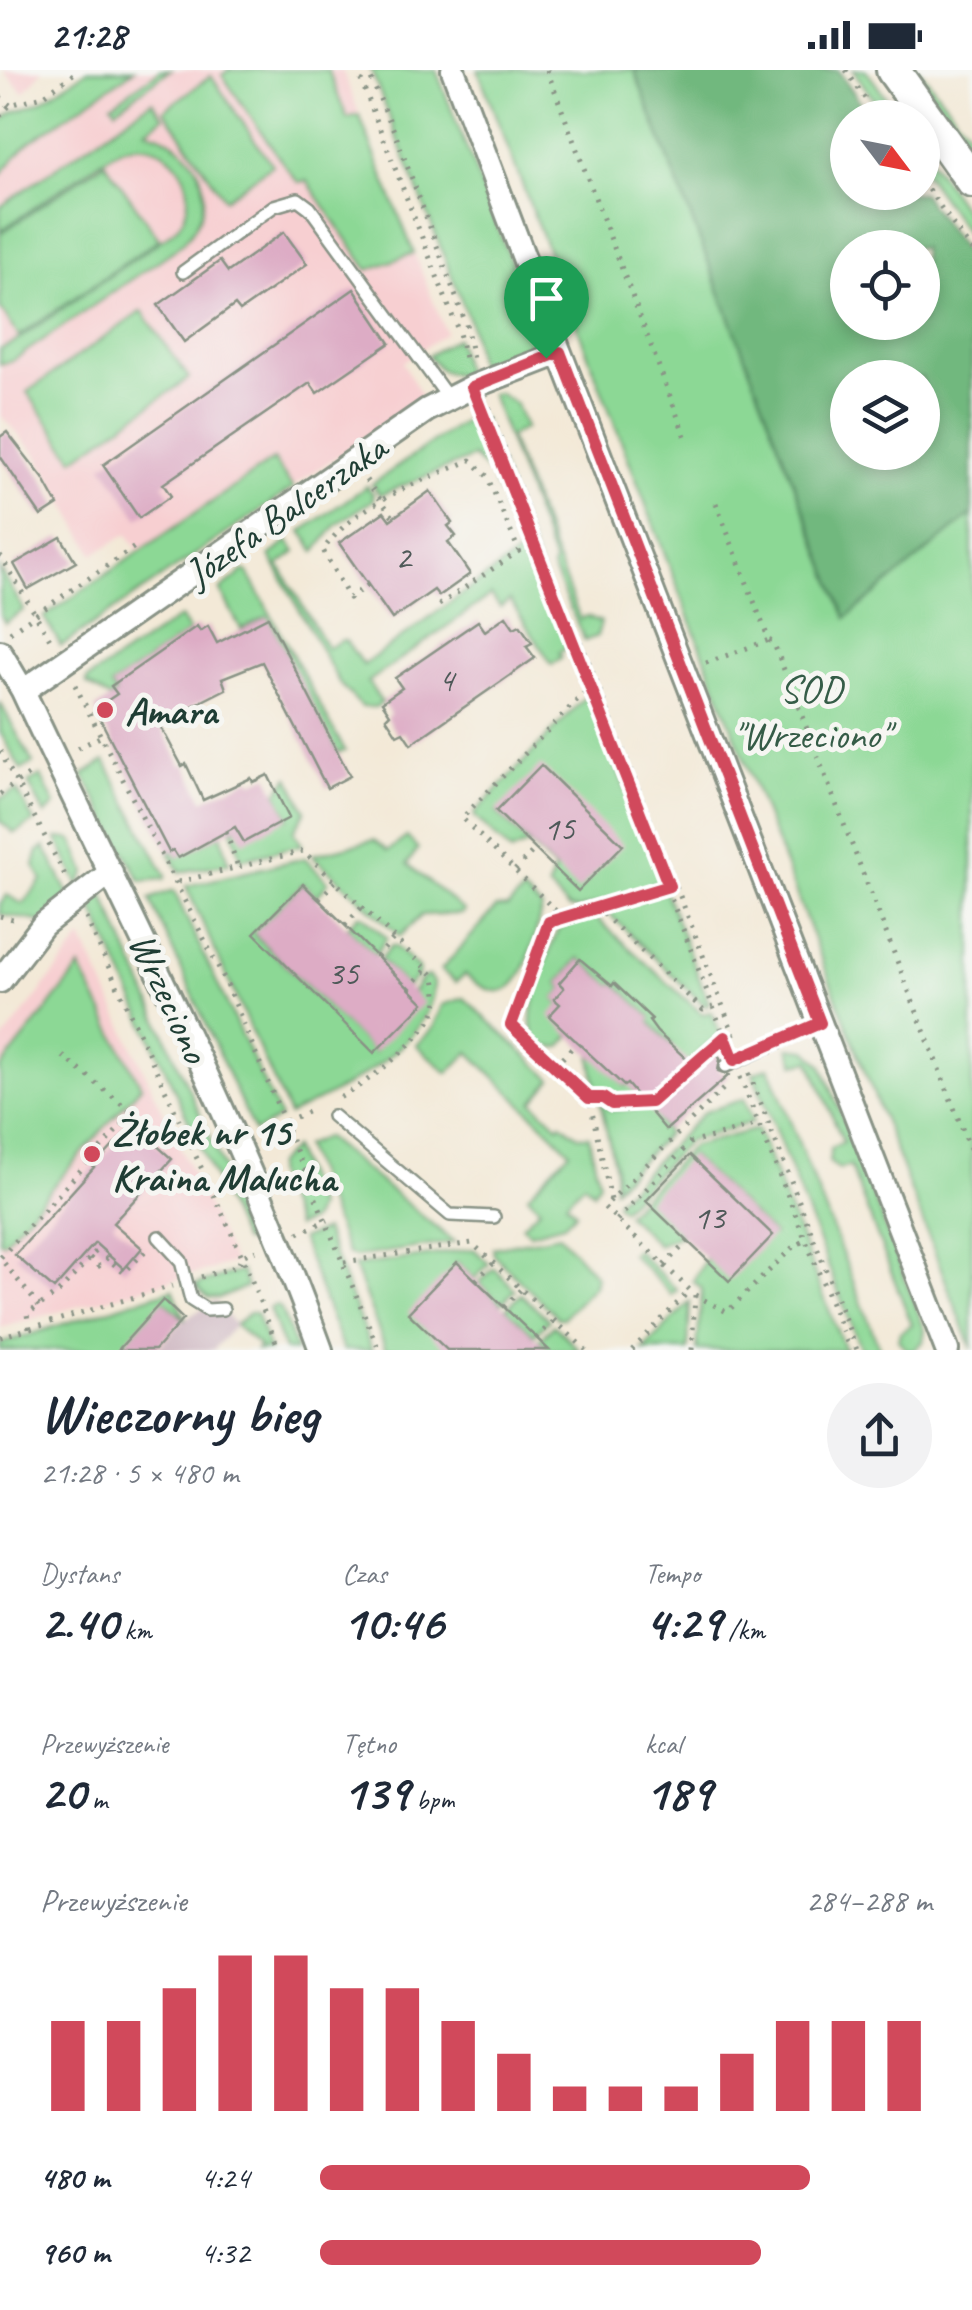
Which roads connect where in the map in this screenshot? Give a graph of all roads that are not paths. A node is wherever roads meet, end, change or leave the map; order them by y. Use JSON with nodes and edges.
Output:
{"nodes":[{"id":1,"x":454,"y":70,"type":"edge"},
{"id":2,"x":893,"y":70,"type":"edge"},
{"id":3,"x":972,"y":181,"type":"edge"},
{"id":4,"x":183,"y":272,"type":"dead end"},
{"id":5,"x":560,"y":352,"type":"junction"},
{"id":6,"x":449,"y":399,"type":"junction"},
{"id":7,"x":0,"y":652,"type":"edge"},
{"id":8,"x":706,"y":664,"type":"road end"},
{"id":9,"x":683,"y":672,"type":"junction"},
{"id":10,"x":23,"y":691,"type":"junction"},
{"id":11,"x":111,"y":872,"type":"junction"},
{"id":12,"x":0,"y":981,"type":"edge"},
{"id":13,"x":820,"y":1023,"type":"junction"},
{"id":14,"x":734,"y":1061,"type":"road end"},
{"id":15,"x":334,"y":1116,"type":"dead end"},
{"id":16,"x":494,"y":1217,"type":"dead end"},
{"id":17,"x":159,"y":1236,"type":"road end"},
{"id":18,"x":223,"y":1309,"type":"dead end"},
{"id":19,"x":321,"y":1350,"type":"edge"},
{"id":20,"x":947,"y":1350,"type":"edge"}],
"edges":[{"from":1,"to":5,"type":"street"},
{"from":2,"to":3,"type":"main road"},
{"from":4,"to":6,"type":"lane"},
{"from":5,"to":6,"type":"street","name":"Józefa Balcerzaka"},
{"from":5,"to":9,"type":"street"},
{"from":6,"to":10,"type":"street","name":"Józefa Balcerzaka"},
{"from":7,"to":10,"type":"street","name":"Wrzeciono"},
{"from":8,"to":9,"type":"street"},
{"from":9,"to":13,"type":"street"},
{"from":10,"to":11,"type":"street","name":"Wrzeciono"},
{"from":11,"to":12,"type":"street"},
{"from":11,"to":19,"type":"street","name":"Wrzeciono"},
{"from":13,"to":14,"type":"lane"},
{"from":13,"to":20,"type":"street"},
{"from":15,"to":16,"type":"lane"},
{"from":17,"to":18,"type":"lane"}]}
